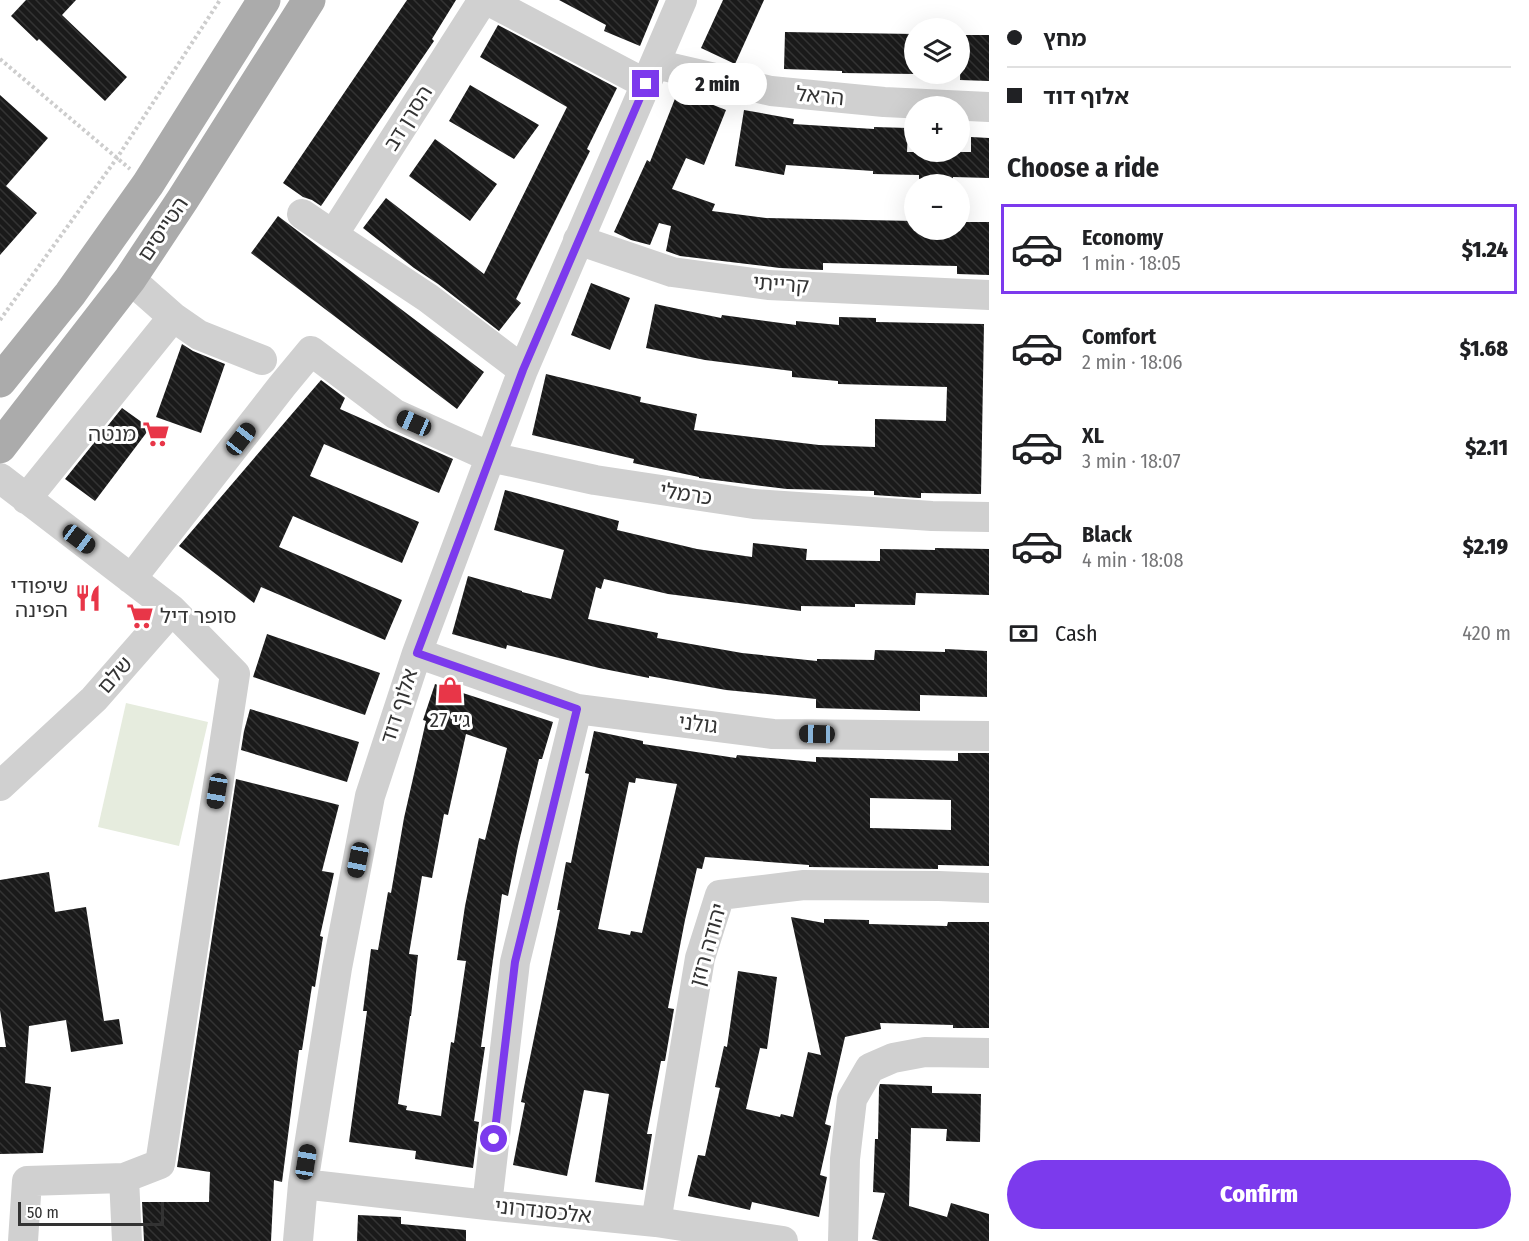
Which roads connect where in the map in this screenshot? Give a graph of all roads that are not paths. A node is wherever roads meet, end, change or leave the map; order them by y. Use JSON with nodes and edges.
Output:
{"nodes":[{"id":1,"x":264,"y":0,"type":"edge"},
{"id":2,"x":309,"y":0,"type":"edge"},
{"id":3,"x":485,"y":0,"type":"edge"},
{"id":4,"x":682,"y":0,"type":"edge"},
{"id":5,"x":650,"y":74,"type":"junction"},
{"id":6,"x":989,"y":106,"type":"edge"},
{"id":7,"x":302,"y":214,"type":"dead end"},
{"id":8,"x":333,"y":235,"type":"junction"},
{"id":9,"x":578,"y":240,"type":"junction"},
{"id":10,"x":130,"y":279,"type":"junction"},
{"id":11,"x":989,"y":295,"type":"edge"},
{"id":12,"x":173,"y":317,"type":"junction"},
{"id":13,"x":262,"y":360,"type":"dead end"},
{"id":14,"x":523,"y":370,"type":"junction"},
{"id":15,"x":0,"y":381,"type":"edge"},
{"id":16,"x":0,"y":447,"type":"edge"},
{"id":17,"x":490,"y":457,"type":"junction"},
{"id":18,"x":0,"y":478,"type":"edge"},
{"id":19,"x":26,"y":499,"type":"junction"},
{"id":20,"x":989,"y":517,"type":"edge"},
{"id":21,"x":131,"y":579,"type":"junction"},
{"id":22,"x":172,"y":610,"type":"junction"},
{"id":23,"x":417,"y":653,"type":"junction"},
{"id":24,"x":577,"y":709,"type":"junction"},
{"id":25,"x":989,"y":736,"type":"edge"},
{"id":26,"x":0,"y":786,"type":"edge"},
{"id":27,"x":989,"y":888,"type":"edge"},
{"id":28,"x":989,"y":1053,"type":"edge"},
{"id":29,"x":124,"y":1178,"type":"junction"},
{"id":30,"x":303,"y":1184,"type":"junction"},
{"id":31,"x":487,"y":1205,"type":"junction"},
{"id":32,"x":656,"y":1222,"type":"junction"},
{"id":33,"x":22,"y":1241,"type":"edge"},
{"id":34,"x":127,"y":1241,"type":"edge"},
{"id":35,"x":298,"y":1241,"type":"edge"},
{"id":36,"x":783,"y":1241,"type":"edge"},
{"id":37,"x":843,"y":1241,"type":"edge"}],
"edges":[{"from":1,"to":15,"type":"main road","name":"הטייסים"},
{"from":2,"to":10,"type":"main road","name":"הטייסים"},
{"from":3,"to":5,"type":"street","name":"הסרן דב"},
{"from":3,"to":8,"type":"street","name":"הסרן דב"},
{"from":4,"to":5,"type":"street","name":"אלוף דוד"},
{"from":5,"to":6,"type":"street","name":"הראל"},
{"from":5,"to":9,"type":"street","name":"אלוף דוד"},
{"from":7,"to":8,"type":"street"},
{"from":8,"to":14,"type":"street"},
{"from":9,"to":11,"type":"street","name":"קרייתי"},
{"from":9,"to":14,"type":"street","name":"אלוף דוד"},
{"from":10,"to":12,"type":"street"},
{"from":10,"to":16,"type":"main road","name":"הטייסים"},
{"from":12,"to":13,"type":"street"},
{"from":12,"to":19,"type":"street"},
{"from":14,"to":17,"type":"street","name":"אלוף דוד"},
{"from":17,"to":20,"type":"street","name":"כרמלי"},
{"from":17,"to":21,"type":"street","name":"כרמלי"},
{"from":17,"to":23,"type":"street","name":"אלוף דוד"},
{"from":18,"to":19,"type":"street"},
{"from":19,"to":21,"type":"street"},
{"from":21,"to":22,"type":"street"},
{"from":22,"to":26,"type":"street","name":"שלם"},
{"from":22,"to":29,"type":"street"},
{"from":23,"to":24,"type":"street","name":"גולני"},
{"from":23,"to":30,"type":"street","name":"אלוף דוד"},
{"from":24,"to":25,"type":"street","name":"גולני"},
{"from":24,"to":31,"type":"street"},
{"from":27,"to":32,"type":"street","name":"יהודה רוזן"},
{"from":28,"to":37,"type":"street"},
{"from":29,"to":33,"type":"street"},
{"from":29,"to":34,"type":"street"},
{"from":30,"to":31,"type":"street","name":"אלכסנדרוני"},
{"from":30,"to":35,"type":"street","name":"אלוף דוד"},
{"from":31,"to":32,"type":"street","name":"אלכסנדרוני"},
{"from":32,"to":36,"type":"street","name":"אלכסנדרוני"}]}
